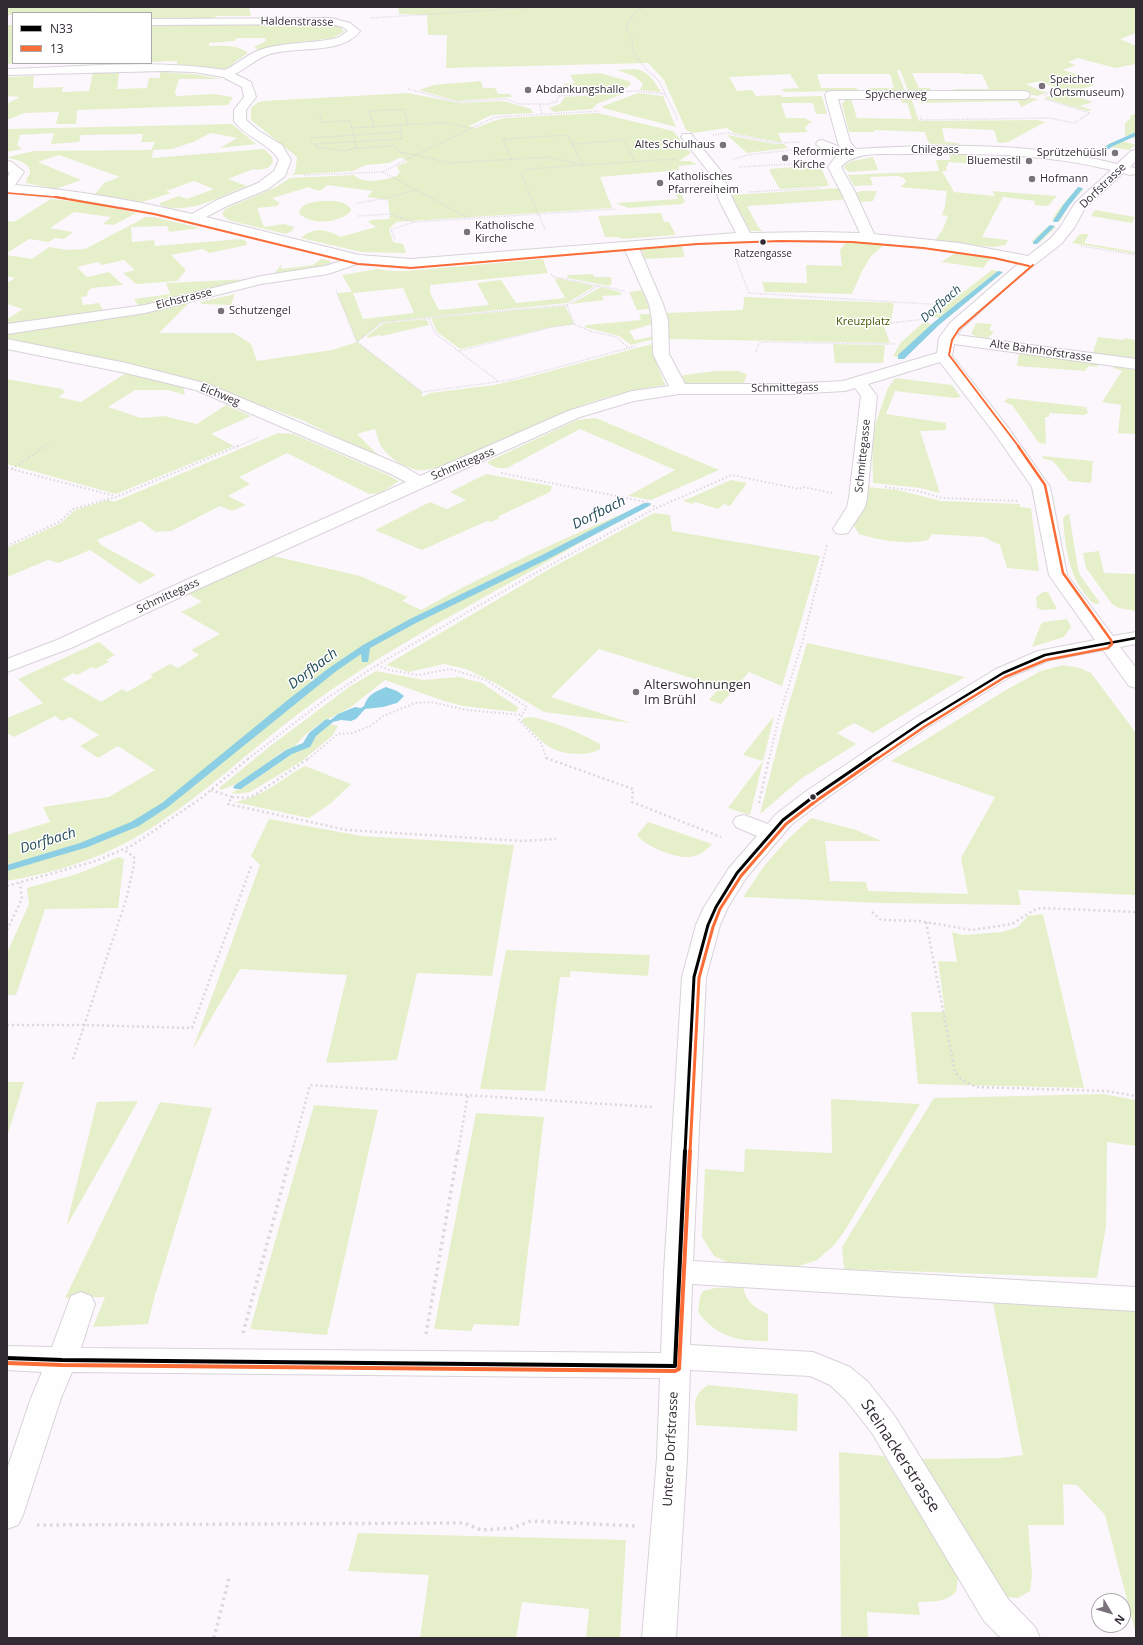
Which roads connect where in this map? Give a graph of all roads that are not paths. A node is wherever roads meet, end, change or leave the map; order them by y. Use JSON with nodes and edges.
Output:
{"nodes":[{"id":1,"x":152,"y":22,"type":"edge"},
{"id":2,"x":7,"y":72,"type":"edge"},
{"id":3,"x":226,"y":74,"type":"junction"},
{"id":4,"x":1024,"y":96,"type":"road end"},
{"id":5,"x":687,"y":137,"type":"road end"},
{"id":6,"x":822,"y":144,"type":"dead end"},
{"id":7,"x":853,"y":153,"type":"junction"},
{"id":8,"x":1136,"y":154,"type":"edge"},
{"id":9,"x":7,"y":165,"type":"edge"},
{"id":10,"x":1120,"y":169,"type":"junction"},
{"id":11,"x":1136,"y":171,"type":"edge"},
{"id":12,"x":7,"y":187,"type":"edge"},
{"id":13,"x":194,"y":218,"type":"junction"},
{"id":14,"x":745,"y":236,"type":"junction"},
{"id":15,"x":869,"y":238,"type":"junction"},
{"id":16,"x":630,"y":245,"type":"junction"},
{"id":17,"x":359,"y":260,"type":"junction"},
{"id":18,"x":1030,"y":261,"type":"junction"},
{"id":19,"x":7,"y":329,"type":"edge"},
{"id":20,"x":947,"y":338,"type":"junction"},
{"id":21,"x":7,"y":344,"type":"edge"},
{"id":22,"x":944,"y":356,"type":"junction"},
{"id":23,"x":1136,"y":364,"type":"edge"},
{"id":24,"x":859,"y":382,"type":"junction"},
{"id":25,"x":679,"y":389,"type":"junction"},
{"id":26,"x":420,"y":483,"type":"junction"},
{"id":27,"x":842,"y":529,"type":"road end"},
{"id":28,"x":1136,"y":638,"type":"edge"},
{"id":29,"x":1107,"y":644,"type":"junction"},
{"id":30,"x":7,"y":666,"type":"edge"},
{"id":31,"x":1136,"y":682,"type":"edge"},
{"id":32,"x":678,"y":1272,"type":"junction"},
{"id":33,"x":1136,"y":1299,"type":"edge"},
{"id":34,"x":81,"y":1304,"type":"dead end"},
{"id":35,"x":7,"y":1358,"type":"edge"},
{"id":36,"x":62,"y":1360,"type":"junction"},
{"id":37,"x":675,"y":1361,"type":"junction"},
{"id":38,"x":18,"y":1520,"type":"edge"},
{"id":39,"x":659,"y":1638,"type":"edge"},
{"id":40,"x":1023,"y":1638,"type":"edge"}],
"edges":[{"from":1,"to":3,"type":"street","name":"Haldenstrasse"},
{"from":2,"to":3,"type":"street"},
{"from":3,"to":13,"type":"street"},
{"from":4,"to":7,"type":"street","name":"Spycherweg"},
{"from":5,"to":14,"type":"street"},
{"from":6,"to":7,"type":"street","name":"Chilegass"},
{"from":7,"to":10,"type":"street","name":"Chilegass"},
{"from":7,"to":15,"type":"street"},
{"from":8,"to":10,"type":"street","name":"Dorfstrasse"},
{"from":9,"to":12,"type":"street"},
{"from":10,"to":11,"type":"street","name":"Chilegass"},
{"from":10,"to":18,"type":"street","name":"Dorfstrasse"},
{"from":12,"to":13,"type":"street"},
{"from":13,"to":17,"type":"street"},
{"from":14,"to":15,"type":"street"},
{"from":14,"to":16,"type":"street"},
{"from":15,"to":18,"type":"street"},
{"from":16,"to":17,"type":"street"},
{"from":16,"to":25,"type":"street"},
{"from":17,"to":19,"type":"street","name":"Eichstrasse"},
{"from":18,"to":20,"type":"street","name":"Dorfstrasse"},
{"from":20,"to":22,"type":"street","name":"Dorfstrasse"},
{"from":20,"to":23,"type":"street","name":"Alte Bahnhofstrasse"},
{"from":21,"to":26,"type":"street","name":"Eichweg"},
{"from":22,"to":24,"type":"street","name":"Schmittegass"},
{"from":22,"to":29,"type":"street"},
{"from":24,"to":25,"type":"street","name":"Schmittegass"},
{"from":24,"to":27,"type":"street","name":"Schmittegasse"},
{"from":25,"to":26,"type":"street","name":"Schmittegass"},
{"from":26,"to":30,"type":"street","name":"Schmittegass"},
{"from":28,"to":29,"type":"street","name":"Untere Dorfstrasse"},
{"from":29,"to":31,"type":"street"},
{"from":29,"to":32,"type":"street","name":"Untere Dorfstrasse"},
{"from":32,"to":33,"type":"street"},
{"from":32,"to":37,"type":"street","name":"Untere Dorfstrasse"},
{"from":34,"to":36,"type":"street"},
{"from":35,"to":36,"type":"street","name":"Steinackerstrasse"},
{"from":36,"to":37,"type":"street","name":"Steinackerstrasse"},
{"from":36,"to":38,"type":"street"},
{"from":37,"to":39,"type":"street","name":"Untere Dorfstrasse"},
{"from":37,"to":40,"type":"street","name":"Steinackerstrasse"}]}
